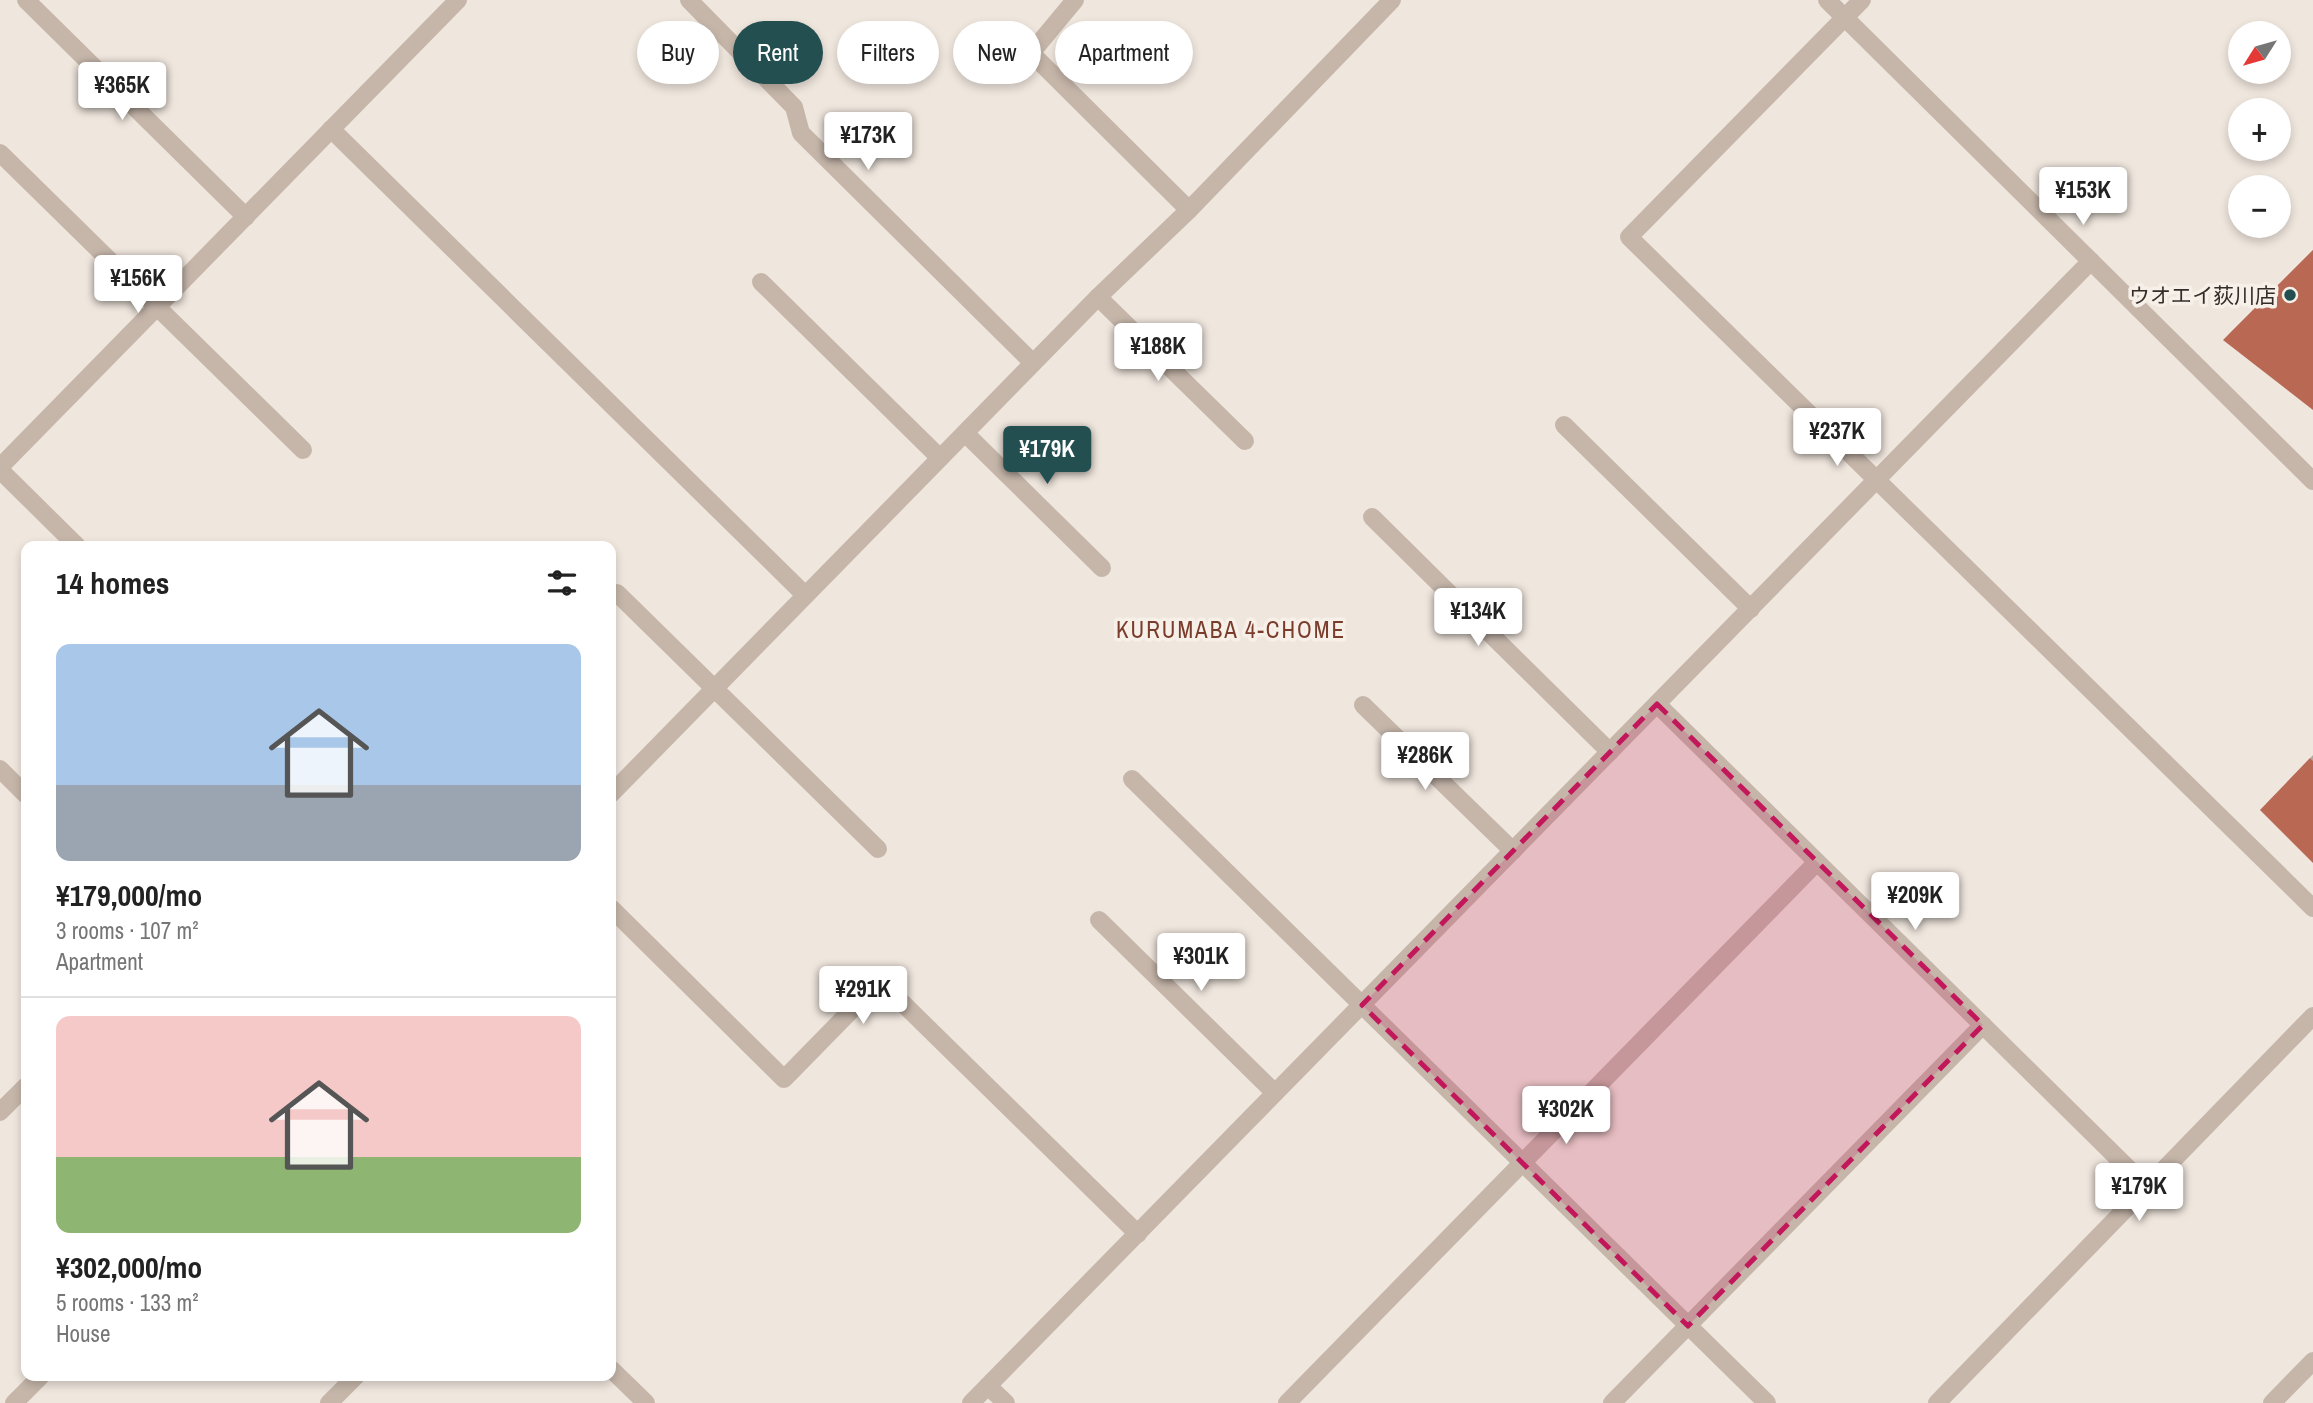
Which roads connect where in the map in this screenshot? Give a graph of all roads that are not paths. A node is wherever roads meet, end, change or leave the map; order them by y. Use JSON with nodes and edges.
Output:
{"nodes":[{"id":1,"x":26,"y":0,"type":"edge"},
{"id":2,"x":458,"y":0,"type":"edge"},
{"id":3,"x":689,"y":0,"type":"edge"},
{"id":4,"x":1075,"y":0,"type":"edge"},
{"id":5,"x":1392,"y":0,"type":"edge"},
{"id":6,"x":1827,"y":0,"type":"edge"},
{"id":7,"x":1862,"y":0,"type":"edge"},
{"id":8,"x":1845,"y":18,"type":"junction"},
{"id":9,"x":331,"y":129,"type":"junction"},
{"id":10,"x":0,"y":153,"type":"edge"},
{"id":11,"x":1189,"y":210,"type":"junction"},
{"id":12,"x":246,"y":217,"type":"junction"},
{"id":13,"x":2091,"y":261,"type":"junction"},
{"id":14,"x":761,"y":282,"type":"dead end"},
{"id":15,"x":1098,"y":297,"type":"junction"},
{"id":16,"x":157,"y":307,"type":"junction"},
{"id":17,"x":1033,"y":363,"type":"junction"},
{"id":18,"x":1564,"y":425,"type":"dead end"},
{"id":19,"x":965,"y":433,"type":"junction"},
{"id":20,"x":1245,"y":441,"type":"dead end"},
{"id":21,"x":303,"y":450,"type":"dead end"},
{"id":22,"x":940,"y":458,"type":"junction"},
{"id":23,"x":0,"y":469,"type":"edge"},
{"id":24,"x":1877,"y":480,"type":"junction"},
{"id":25,"x":2313,"y":481,"type":"edge"},
{"id":26,"x":1372,"y":517,"type":"dead end"},
{"id":27,"x":72,"y":541,"type":"edge"},
{"id":28,"x":1102,"y":568,"type":"dead end"},
{"id":29,"x":617,"y":593,"type":"dead end"},
{"id":30,"x":805,"y":596,"type":"junction"},
{"id":31,"x":1751,"y":608,"type":"junction"},
{"id":32,"x":714,"y":688,"type":"junction"},
{"id":33,"x":1657,"y":704,"type":"junction"},
{"id":34,"x":1363,"y":705,"type":"dead end"},
{"id":35,"x":1610,"y":752,"type":"junction"},
{"id":36,"x":6,"y":776,"type":"edge"},
{"id":37,"x":1132,"y":779,"type":"dead end"},
{"id":38,"x":616,"y":789,"type":"edge"},
{"id":39,"x":21,"y":790,"type":"edge"},
{"id":40,"x":0,"y":795,"type":"edge"},
{"id":41,"x":878,"y":849,"type":"dead end"},
{"id":42,"x":1513,"y":851,"type":"junction"},
{"id":43,"x":1817,"y":862,"type":"junction"},
{"id":44,"x":2313,"y":908,"type":"edge"},
{"id":45,"x":616,"y":913,"type":"edge"},
{"id":46,"x":1099,"y":920,"type":"dead end"},
{"id":47,"x":1362,"y":1005,"type":"junction"},
{"id":48,"x":2313,"y":1016,"type":"edge"},
{"id":49,"x":1983,"y":1025,"type":"junction"},
{"id":50,"x":21,"y":1091,"type":"edge"},
{"id":51,"x":1275,"y":1093,"type":"junction"},
{"id":52,"x":0,"y":1112,"type":"edge"},
{"id":53,"x":1523,"y":1163,"type":"junction"},
{"id":54,"x":2147,"y":1186,"type":"junction"},
{"id":55,"x":1138,"y":1234,"type":"junction"},
{"id":56,"x":1688,"y":1326,"type":"junction"},
{"id":57,"x":2313,"y":1361,"type":"edge"},
{"id":58,"x":616,"y":1374,"type":"edge"},
{"id":59,"x":36,"y":1381,"type":"edge"},
{"id":60,"x":351,"y":1381,"type":"edge"},
{"id":61,"x":988,"y":1386,"type":"junction"},
{"id":62,"x":14,"y":1403,"type":"edge"},
{"id":63,"x":329,"y":1403,"type":"edge"},
{"id":64,"x":646,"y":1403,"type":"edge"},
{"id":65,"x":971,"y":1403,"type":"edge"},
{"id":66,"x":1006,"y":1403,"type":"edge"},
{"id":67,"x":1287,"y":1403,"type":"edge"},
{"id":68,"x":1612,"y":1403,"type":"edge"},
{"id":69,"x":1767,"y":1403,"type":"edge"},
{"id":70,"x":1937,"y":1403,"type":"edge"},
{"id":71,"x":2272,"y":1403,"type":"edge"}],
"edges":[{"from":1,"to":12,"type":"street"},
{"from":2,"to":9,"type":"street"},
{"from":3,"to":17,"type":"street"},
{"from":4,"to":11,"type":"street"},
{"from":5,"to":11,"type":"street"},
{"from":6,"to":8,"type":"street"},
{"from":7,"to":8,"type":"street"},
{"from":8,"to":13,"type":"street"},
{"from":8,"to":24,"type":"street"},
{"from":9,"to":12,"type":"street"},
{"from":9,"to":30,"type":"street"},
{"from":10,"to":16,"type":"street"},
{"from":11,"to":15,"type":"street"},
{"from":12,"to":16,"type":"street"},
{"from":13,"to":24,"type":"street"},
{"from":13,"to":25,"type":"street"},
{"from":14,"to":22,"type":"street"},
{"from":15,"to":17,"type":"street"},
{"from":15,"to":20,"type":"street"},
{"from":16,"to":21,"type":"street"},
{"from":16,"to":23,"type":"street"},
{"from":17,"to":19,"type":"street"},
{"from":18,"to":31,"type":"street"},
{"from":19,"to":22,"type":"street"},
{"from":19,"to":28,"type":"street"},
{"from":22,"to":30,"type":"street"},
{"from":23,"to":27,"type":"street"},
{"from":24,"to":31,"type":"street"},
{"from":24,"to":44,"type":"street"},
{"from":26,"to":35,"type":"street"},
{"from":29,"to":32,"type":"street"},
{"from":30,"to":32,"type":"street"},
{"from":31,"to":33,"type":"street"},
{"from":32,"to":38,"type":"street"},
{"from":32,"to":41,"type":"street"},
{"from":33,"to":35,"type":"street"},
{"from":33,"to":43,"type":"street"},
{"from":34,"to":42,"type":"street"},
{"from":35,"to":42,"type":"street"},
{"from":36,"to":39,"type":"street"},
{"from":36,"to":40,"type":"street"},
{"from":37,"to":47,"type":"street"},
{"from":42,"to":47,"type":"street"},
{"from":43,"to":49,"type":"street"},
{"from":43,"to":53,"type":"street"},
{"from":45,"to":55,"type":"street"},
{"from":46,"to":51,"type":"street"},
{"from":47,"to":51,"type":"street"},
{"from":47,"to":53,"type":"street"},
{"from":48,"to":54,"type":"street"},
{"from":49,"to":54,"type":"street"},
{"from":49,"to":56,"type":"street"},
{"from":50,"to":52,"type":"street"},
{"from":51,"to":55,"type":"street"},
{"from":53,"to":56,"type":"street"},
{"from":53,"to":67,"type":"street"},
{"from":54,"to":70,"type":"street"},
{"from":55,"to":61,"type":"street"},
{"from":56,"to":68,"type":"street"},
{"from":56,"to":69,"type":"street"},
{"from":57,"to":71,"type":"street"},
{"from":58,"to":64,"type":"street"},
{"from":59,"to":62,"type":"street"},
{"from":60,"to":63,"type":"street"},
{"from":61,"to":65,"type":"street"},
{"from":61,"to":66,"type":"street"}]}
